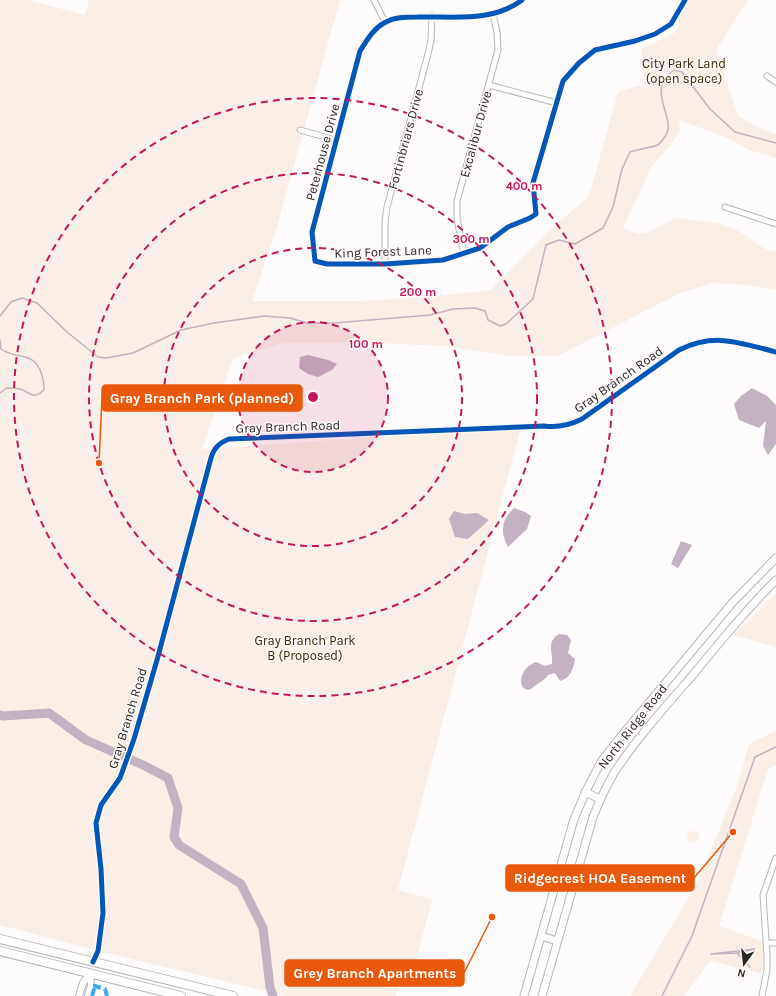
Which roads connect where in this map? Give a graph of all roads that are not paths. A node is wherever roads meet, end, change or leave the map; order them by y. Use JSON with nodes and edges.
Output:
{"nodes":[{"id":1,"x":374,"y":0,"type":"edge"},
{"id":2,"x":522,"y":0,"type":"edge"},
{"id":3,"x":685,"y":0,"type":"edge"},
{"id":4,"x":493,"y":14,"type":"junction"},
{"id":5,"x":432,"y":16,"type":"junction"},
{"id":6,"x":385,"y":22,"type":"junction"},
{"id":7,"x":767,"y":76,"type":"dead end"},
{"id":8,"x":776,"y":82,"type":"edge"},
{"id":9,"x":489,"y":85,"type":"junction"},
{"id":10,"x":557,"y":103,"type":"junction"},
{"id":11,"x":300,"y":130,"type":"dead end"},
{"id":12,"x":336,"y":140,"type":"junction"},
{"id":13,"x":725,"y":208,"type":"dead end"},
{"id":14,"x":776,"y":224,"type":"edge"},
{"id":15,"x":464,"y":254,"type":"junction"},
{"id":16,"x":315,"y":261,"type":"joint"},
{"id":17,"x":385,"y":264,"type":"junction"},
{"id":18,"x":776,"y":352,"type":"edge"},
{"id":19,"x":776,"y":558,"type":"edge"},
{"id":20,"x":776,"y":580,"type":"edge"},
{"id":21,"x":586,"y":792,"type":"junction"},
{"id":22,"x":600,"y":800,"type":"junction"},
{"id":23,"x":776,"y":858,"type":"edge"},
{"id":24,"x":775,"y":864,"type":"edge"},
{"id":25,"x":541,"y":936,"type":"junction"},
{"id":26,"x":0,"y":939,"type":"edge"},
{"id":27,"x":557,"y":941,"type":"junction"},
{"id":28,"x":766,"y":944,"type":"junction"},
{"id":29,"x":776,"y":944,"type":"edge"},
{"id":30,"x":0,"y":951,"type":"edge"},
{"id":31,"x":93,"y":962,"type":"junction"},
{"id":32,"x":90,"y":974,"type":"junction"},
{"id":33,"x":79,"y":996,"type":"edge"},
{"id":34,"x":88,"y":996,"type":"edge"},
{"id":35,"x":181,"y":996,"type":"edge"},
{"id":36,"x":233,"y":996,"type":"edge"},
{"id":37,"x":524,"y":996,"type":"edge"},
{"id":38,"x":542,"y":996,"type":"edge"},
{"id":39,"x":762,"y":996,"type":"edge"}],
"edges":[{"from":1,"to":6,"type":"street"},
{"from":2,"to":4,"type":"street"},
{"from":3,"to":10,"type":"street"},
{"from":4,"to":5,"type":"street"},
{"from":4,"to":9,"type":"street","name":"Excalibur Drive"},
{"from":5,"to":6,"type":"street"},
{"from":5,"to":17,"type":"street","name":"Fortinbriars Drive"},
{"from":6,"to":12,"type":"street","name":"Peterhouse Drive"},
{"from":7,"to":8,"type":"street"},
{"from":9,"to":10,"type":"street"},
{"from":9,"to":15,"type":"street","name":"Excalibur Drive"},
{"from":10,"to":15,"type":"street","name":"King Forest Lane"},
{"from":11,"to":12,"type":"street"},
{"from":12,"to":16,"type":"street","name":"Peterhouse Drive"},
{"from":13,"to":14,"type":"street"},
{"from":15,"to":17,"type":"street","name":"King Forest Lane"},
{"from":16,"to":17,"type":"street","name":"King Forest Lane"},
{"from":18,"to":31,"type":"street","name":"Gray Branch Road"},
{"from":19,"to":21,"type":"main road","name":"North Ridge Road"},
{"from":20,"to":22,"type":"main road","name":"North Ridge Road"},
{"from":21,"to":22,"type":"main road"},
{"from":21,"to":25,"type":"main road","name":"North Ridge Road"},
{"from":22,"to":27,"type":"main road","name":"North Ridge Road"},
{"from":23,"to":24,"type":"street"},
{"from":24,"to":28,"type":"street"},
{"from":25,"to":27,"type":"main road"},
{"from":25,"to":37,"type":"main road","name":"North Ridge Road"},
{"from":26,"to":31,"type":"highway"},
{"from":27,"to":38,"type":"main road","name":"North Ridge Road"},
{"from":28,"to":29,"type":"street"},
{"from":28,"to":39,"type":"street"},
{"from":30,"to":32,"type":"highway"},
{"from":31,"to":32,"type":"highway"},
{"from":31,"to":36,"type":"highway"},
{"from":32,"to":33,"type":"street"},
{"from":32,"to":34,"type":"street"},
{"from":32,"to":35,"type":"highway"}]}
